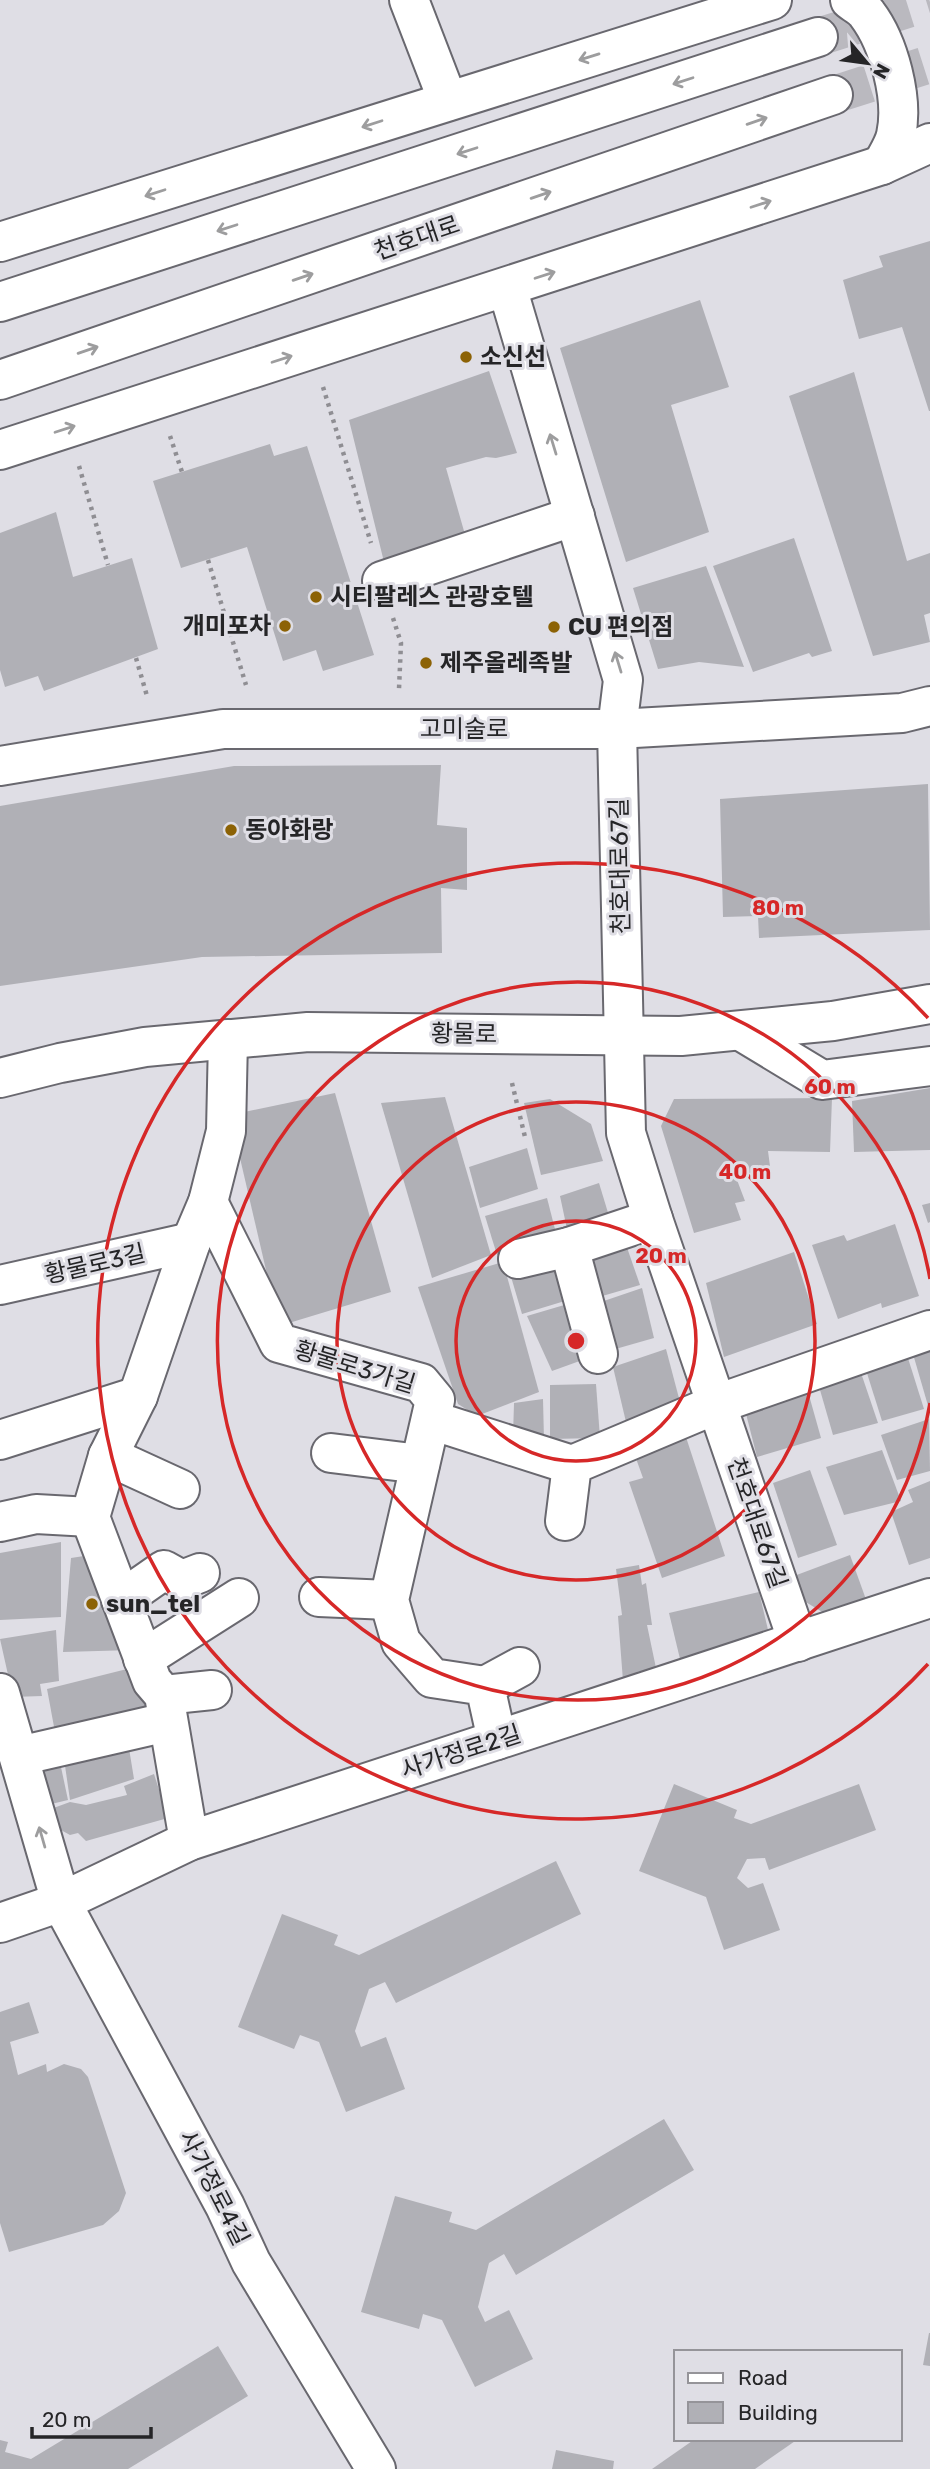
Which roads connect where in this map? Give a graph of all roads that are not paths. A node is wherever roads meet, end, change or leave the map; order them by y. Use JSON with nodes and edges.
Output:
{"nodes":[{"id":1,"x":409,"y":0,"type":"edge"},
{"id":2,"x":772,"y":0,"type":"edge"},
{"id":3,"x":850,"y":0,"type":"edge"},
{"id":4,"x":818,"y":37,"type":"tunnel mouth"},
{"id":5,"x":833,"y":95,"type":"tunnel mouth"},
{"id":6,"x":448,"y":101,"type":"junction"},
{"id":7,"x":930,"y":143,"type":"edge"},
{"id":8,"x":882,"y":164,"type":"junction"},
{"id":9,"x":0,"y":242,"type":"edge"},
{"id":10,"x":507,"y":287,"type":"junction"},
{"id":11,"x":0,"y":302,"type":"edge"},
{"id":12,"x":0,"y":380,"type":"edge"},
{"id":13,"x":0,"y":450,"type":"edge"},
{"id":14,"x":575,"y":516,"type":"junction"},
{"id":15,"x":382,"y":581,"type":"dead end"},
{"id":16,"x":930,"y":706,"type":"edge"},
{"id":17,"x":617,"y":729,"type":"junction"},
{"id":18,"x":0,"y":766,"type":"edge"},
{"id":19,"x":930,"y":1004,"type":"edge"},
{"id":20,"x":741,"y":1031,"type":"junction"},
{"id":21,"x":622,"y":1035,"type":"junction"},
{"id":22,"x":228,"y":1039,"type":"junction"},
{"id":23,"x":930,"y":1066,"type":"edge"},
{"id":24,"x":0,"y":1078,"type":"edge"},
{"id":25,"x":208,"y":1202,"type":"junction"},
{"id":26,"x":653,"y":1219,"type":"junction"},
{"id":27,"x":191,"y":1242,"type":"junction"},
{"id":28,"x":569,"y":1247,"type":"junction"},
{"id":29,"x":518,"y":1259,"type":"dead end"},
{"id":30,"x":0,"y":1285,"type":"edge"},
{"id":31,"x":930,"y":1330,"type":"edge"},
{"id":32,"x":598,"y":1354,"type":"dead end"},
{"id":33,"x":138,"y":1396,"type":"junction"},
{"id":34,"x":717,"y":1404,"type":"junction"},
{"id":35,"x":431,"y":1420,"type":"junction"},
{"id":36,"x":0,"y":1440,"type":"edge"},
{"id":37,"x":331,"y":1453,"type":"dead end"},
{"id":38,"x":108,"y":1456,"type":"junction"},
{"id":39,"x":420,"y":1464,"type":"junction"},
{"id":40,"x":572,"y":1465,"type":"junction"},
{"id":41,"x":180,"y":1489,"type":"dead end"},
{"id":42,"x":90,"y":1517,"type":"junction"},
{"id":43,"x":565,"y":1521,"type":"dead end"},
{"id":44,"x":0,"y":1522,"type":"edge"},
{"id":45,"x":200,"y":1573,"type":"dead end"},
{"id":46,"x":319,"y":1597,"type":"dead end"},
{"id":47,"x":239,"y":1598,"type":"dead end"},
{"id":48,"x":930,"y":1598,"type":"edge"},
{"id":49,"x":121,"y":1600,"type":"junction"},
{"id":50,"x":389,"y":1600,"type":"junction"},
{"id":51,"x":798,"y":1642,"type":"junction"},
{"id":52,"x":143,"y":1659,"type":"junction"},
{"id":53,"x":520,"y":1667,"type":"dead end"},
{"id":54,"x":485,"y":1686,"type":"junction"},
{"id":55,"x":212,"y":1690,"type":"dead end"},
{"id":56,"x":0,"y":1693,"type":"edge"},
{"id":57,"x":165,"y":1708,"type":"junction"},
{"id":58,"x":497,"y":1740,"type":"junction"},
{"id":59,"x":19,"y":1756,"type":"junction"},
{"id":60,"x":189,"y":1841,"type":"junction"},
{"id":61,"x":61,"y":1902,"type":"junction"},
{"id":62,"x":0,"y":1923,"type":"edge"},
{"id":63,"x":376,"y":2469,"type":"edge"}],
"edges":[{"from":1,"to":6,"type":"street"},
{"from":2,"to":6,"type":"street","one_way":true},
{"from":3,"to":8,"type":"street"},
{"from":4,"to":11,"type":"street","one_way":true},
{"from":12,"to":5,"type":"street","name":"천호대로","one_way":true},
{"from":6,"to":9,"type":"street","one_way":true},
{"from":7,"to":8,"type":"street"},
{"from":10,"to":8,"type":"street","one_way":true},
{"from":13,"to":10,"type":"street","one_way":true},
{"from":14,"to":10,"type":"street","name":"천호대로67길","one_way":true},
{"from":14,"to":15,"type":"street"},
{"from":17,"to":14,"type":"street","name":"천호대로67길","one_way":true},
{"from":16,"to":17,"type":"street","name":"고미술로"},
{"from":17,"to":18,"type":"street","name":"고미술로"},
{"from":17,"to":21,"type":"street","name":"천호대로67길"},
{"from":19,"to":20,"type":"street","name":"황물로"},
{"from":20,"to":21,"type":"street","name":"황물로"},
{"from":20,"to":23,"type":"street"},
{"from":21,"to":22,"type":"street","name":"황물로"},
{"from":21,"to":26,"type":"street","name":"천호대로67길"},
{"from":22,"to":24,"type":"street","name":"황물로"},
{"from":22,"to":25,"type":"street","name":"황물로3길"},
{"from":25,"to":27,"type":"street","name":"황물로3길"},
{"from":25,"to":35,"type":"street","name":"황물로3가길"},
{"from":26,"to":28,"type":"street"},
{"from":26,"to":34,"type":"street","name":"천호대로67길"},
{"from":27,"to":30,"type":"street","name":"황물로3길"},
{"from":27,"to":33,"type":"street","name":"황물로3길"},
{"from":28,"to":29,"type":"street"},
{"from":28,"to":32,"type":"street"},
{"from":31,"to":34,"type":"street"},
{"from":33,"to":36,"type":"street"},
{"from":33,"to":38,"type":"street","name":"황물로3길"},
{"from":34,"to":40,"type":"street"},
{"from":34,"to":51,"type":"street","name":"천호대로67길"},
{"from":35,"to":39,"type":"street","name":"황물로3가길"},
{"from":35,"to":40,"type":"street"},
{"from":37,"to":39,"type":"street"},
{"from":38,"to":41,"type":"street"},
{"from":38,"to":42,"type":"street","name":"황물로3길"},
{"from":39,"to":50,"type":"street","name":"황물로3가길"},
{"from":40,"to":43,"type":"street"},
{"from":42,"to":44,"type":"street"},
{"from":42,"to":49,"type":"street"},
{"from":45,"to":49,"type":"street"},
{"from":46,"to":50,"type":"street"},
{"from":47,"to":52,"type":"street"},
{"from":48,"to":51,"type":"street","name":"사가정로2길"},
{"from":49,"to":52,"type":"street"},
{"from":50,"to":54,"type":"street","name":"황물로3가길"},
{"from":51,"to":58,"type":"street","name":"사가정로2길"},
{"from":52,"to":57,"type":"street"},
{"from":53,"to":54,"type":"street"},
{"from":54,"to":58,"type":"street"},
{"from":55,"to":57,"type":"street"},
{"from":56,"to":59,"type":"street","name":"사가정로4길"},
{"from":57,"to":59,"type":"street"},
{"from":57,"to":60,"type":"street"},
{"from":58,"to":60,"type":"street","name":"사가정로2길"},
{"from":61,"to":59,"type":"street","name":"사가정로4길","one_way":true},
{"from":60,"to":61,"type":"street","name":"사가정로2길"},
{"from":61,"to":62,"type":"street","name":"사가정로2길"},
{"from":61,"to":63,"type":"street","name":"사가정로4길"}]}
